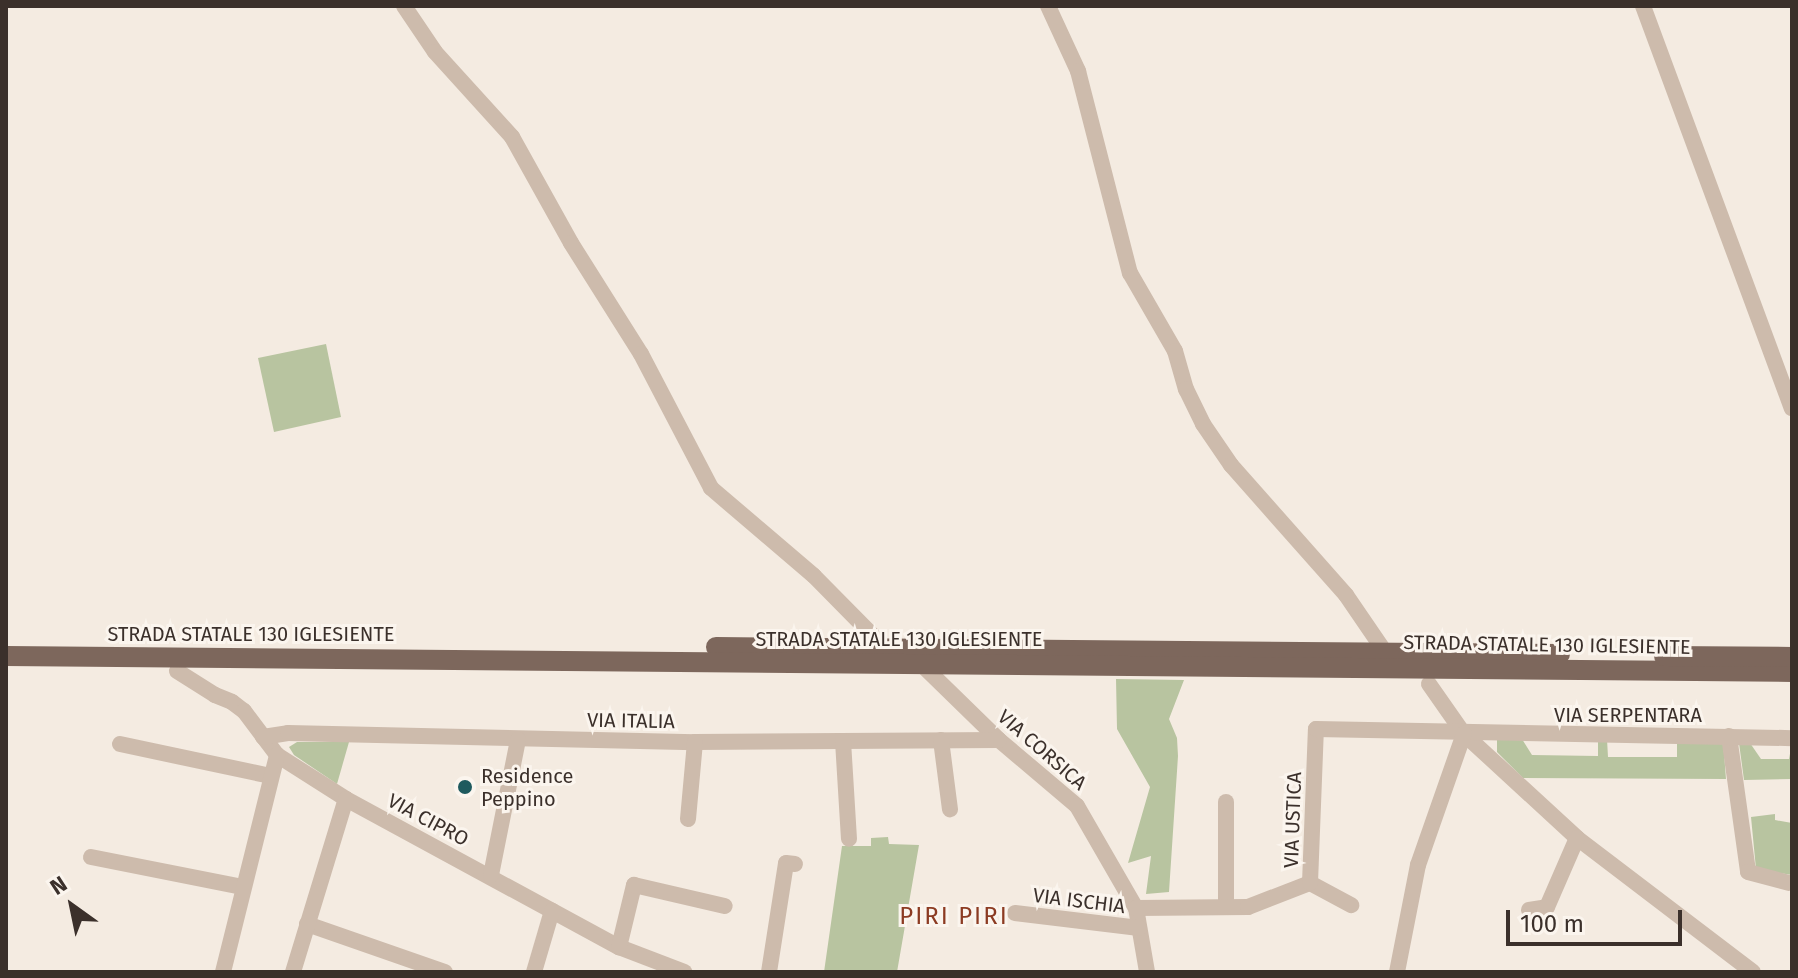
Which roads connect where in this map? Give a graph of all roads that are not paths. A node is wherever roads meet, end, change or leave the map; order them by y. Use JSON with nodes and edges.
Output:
{"nodes":[{"id":1,"x":404,"y":6,"type":"edge"},
{"id":2,"x":1048,"y":6,"type":"edge"},
{"id":3,"x":1643,"y":6,"type":"edge"},
{"id":4,"x":1792,"y":408,"type":"edge"},
{"id":5,"x":6,"y":644,"type":"edge"},
{"id":6,"x":885,"y":648,"type":"junction"},
{"id":7,"x":1385,"y":652,"type":"junction"},
{"id":8,"x":6,"y":656,"type":"edge"},
{"id":9,"x":1792,"y":657,"type":"edge"},
{"id":10,"x":920,"y":663,"type":"junction"},
{"id":11,"x":177,"y":671,"type":"dead end"},
{"id":12,"x":1792,"y":672,"type":"edge"},
{"id":13,"x":1429,"y":684,"type":"dead end"},
{"id":14,"x":1464,"y":734,"type":"junction"},
{"id":15,"x":1729,"y":736,"type":"junction"},
{"id":16,"x":263,"y":737,"type":"junction"},
{"id":17,"x":1792,"y":738,"type":"edge"},
{"id":18,"x":518,"y":740,"type":"junction"},
{"id":19,"x":941,"y":740,"type":"junction"},
{"id":20,"x":999,"y":740,"type":"junction"},
{"id":21,"x":843,"y":741,"type":"junction"},
{"id":22,"x":695,"y":742,"type":"junction"},
{"id":23,"x":120,"y":744,"type":"dead end"},
{"id":24,"x":277,"y":755,"type":"junction"},
{"id":25,"x":271,"y":776,"type":"junction"},
{"id":26,"x":346,"y":799,"type":"junction"},
{"id":27,"x":1226,"y":802,"type":"dead end"},
{"id":28,"x":950,"y":809,"type":"dead end"},
{"id":29,"x":688,"y":819,"type":"dead end"},
{"id":30,"x":1577,"y":838,"type":"junction"},
{"id":31,"x":849,"y":839,"type":"dead end"},
{"id":32,"x":91,"y":857,"type":"dead end"},
{"id":33,"x":795,"y":864,"type":"dead end"},
{"id":34,"x":491,"y":875,"type":"junction"},
{"id":35,"x":1310,"y":883,"type":"junction"},
{"id":36,"x":1789,"y":883,"type":"dead end"},
{"id":37,"x":243,"y":887,"type":"junction"},
{"id":38,"x":1351,"y":905,"type":"dead end"},
{"id":39,"x":725,"y":906,"type":"dead end"},
{"id":40,"x":1226,"y":907,"type":"junction"},
{"id":41,"x":1136,"y":908,"type":"junction"},
{"id":42,"x":1529,"y":910,"type":"dead end"},
{"id":43,"x":552,"y":911,"type":"junction"},
{"id":44,"x":1015,"y":913,"type":"dead end"},
{"id":45,"x":307,"y":924,"type":"junction"},
{"id":46,"x":1139,"y":928,"type":"junction"},
{"id":47,"x":619,"y":947,"type":"junction"},
{"id":48,"x":223,"y":972,"type":"edge"},
{"id":49,"x":293,"y":972,"type":"edge"},
{"id":50,"x":445,"y":972,"type":"edge"},
{"id":51,"x":534,"y":972,"type":"edge"},
{"id":52,"x":684,"y":972,"type":"edge"},
{"id":53,"x":769,"y":972,"type":"edge"},
{"id":54,"x":1147,"y":972,"type":"edge"},
{"id":55,"x":1397,"y":972,"type":"edge"},
{"id":56,"x":1753,"y":972,"type":"edge"}],
"edges":[{"from":1,"to":6,"type":"street"},
{"from":2,"to":7,"type":"street"},
{"from":3,"to":4,"type":"street"},
{"from":5,"to":6,"type":"main road","name":"STRADA STATALE 130 IGLESIENTE"},
{"from":6,"to":7,"type":"main road","name":"STRADA STATALE 130 IGLESIENTE"},
{"from":7,"to":9,"type":"main road","name":"STRADA STATALE 130 IGLESIENTE"},
{"from":8,"to":10,"type":"main road","name":"STRADA STATALE 130 IGLESIENTE"},
{"from":10,"to":12,"type":"main road","name":"STRADA STATALE 130 IGLESIENTE"},
{"from":10,"to":20,"type":"street","name":"VIA CORSICA"},
{"from":11,"to":16,"type":"street","name":"VIA CIPRO"},
{"from":13,"to":14,"type":"street"},
{"from":14,"to":15,"type":"street","name":"VIA SERPENTARA"},
{"from":14,"to":30,"type":"street"},
{"from":14,"to":35,"type":"street","name":"VIA USTICA"},
{"from":14,"to":55,"type":"street"},
{"from":15,"to":17,"type":"street","name":"VIA SERPENTARA"},
{"from":15,"to":36,"type":"street"},
{"from":16,"to":18,"type":"street","name":"VIA ITALIA"},
{"from":16,"to":24,"type":"street","name":"VIA CIPRO"},
{"from":18,"to":22,"type":"street","name":"VIA ITALIA"},
{"from":18,"to":34,"type":"street"},
{"from":19,"to":20,"type":"street","name":"VIA ITALIA"},
{"from":19,"to":21,"type":"street","name":"VIA ITALIA"},
{"from":19,"to":28,"type":"street"},
{"from":20,"to":41,"type":"street","name":"VIA CORSICA"},
{"from":21,"to":22,"type":"street","name":"VIA ITALIA"},
{"from":21,"to":31,"type":"street"},
{"from":22,"to":29,"type":"street"},
{"from":23,"to":25,"type":"street"},
{"from":24,"to":25,"type":"street"},
{"from":24,"to":26,"type":"street","name":"VIA CIPRO"},
{"from":25,"to":37,"type":"street"},
{"from":26,"to":34,"type":"street","name":"VIA CIPRO"},
{"from":26,"to":45,"type":"street"},
{"from":27,"to":40,"type":"street"},
{"from":30,"to":42,"type":"street"},
{"from":30,"to":56,"type":"street"},
{"from":32,"to":37,"type":"street"},
{"from":33,"to":53,"type":"street"},
{"from":34,"to":43,"type":"street","name":"VIA CIPRO"},
{"from":35,"to":38,"type":"street"},
{"from":35,"to":40,"type":"street","name":"VIA USTICA"},
{"from":37,"to":48,"type":"street"},
{"from":39,"to":47,"type":"street"},
{"from":40,"to":41,"type":"street","name":"VIA USTICA"},
{"from":41,"to":46,"type":"street","name":"VIA CORSICA"},
{"from":43,"to":47,"type":"street","name":"VIA CIPRO"},
{"from":43,"to":51,"type":"street"},
{"from":44,"to":46,"type":"street","name":"VIA ISCHIA"},
{"from":45,"to":49,"type":"street"},
{"from":45,"to":50,"type":"street"},
{"from":46,"to":54,"type":"street","name":"VIA CORSICA"},
{"from":47,"to":52,"type":"street","name":"VIA CIPRO"}]}
